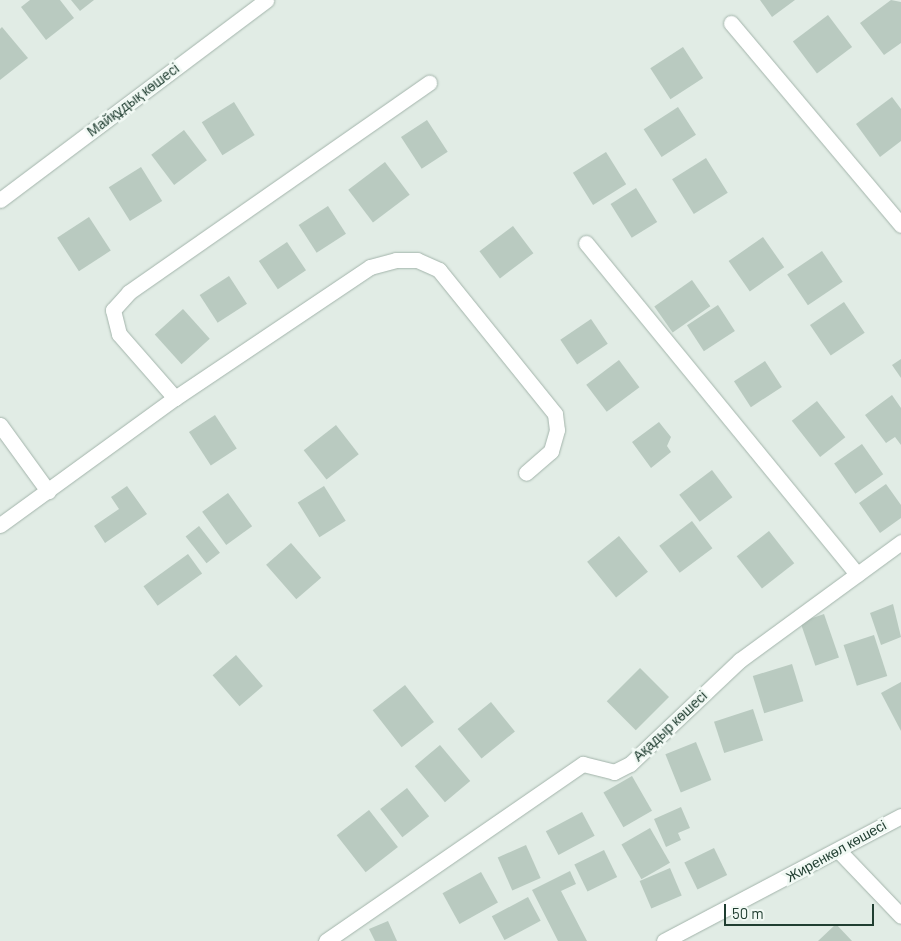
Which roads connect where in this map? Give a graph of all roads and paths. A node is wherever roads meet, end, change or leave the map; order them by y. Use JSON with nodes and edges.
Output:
{"nodes":[{"id":1,"x":266,"y":0,"type":"edge"},
{"id":2,"x":731,"y":23,"type":"dead end"},
{"id":3,"x":429,"y":83,"type":"dead end"},
{"id":4,"x":0,"y":200,"type":"edge"},
{"id":5,"x":901,"y":225,"type":"edge"},
{"id":6,"x":586,"y":243,"type":"dead end"},
{"id":7,"x":175,"y":398,"type":"junction"},
{"id":8,"x":0,"y":425,"type":"edge"},
{"id":9,"x":526,"y":473,"type":"dead end"},
{"id":10,"x":48,"y":491,"type":"junction"},
{"id":11,"x":0,"y":525,"type":"edge"},
{"id":12,"x":901,"y":542,"type":"edge"},
{"id":13,"x":857,"y":574,"type":"junction"},
{"id":14,"x":901,"y":816,"type":"edge"},
{"id":15,"x":838,"y":850,"type":"junction"},
{"id":16,"x":901,"y":916,"type":"edge"},
{"id":17,"x":326,"y":941,"type":"edge"},
{"id":18,"x":664,"y":941,"type":"edge"}],
"edges":[{"from":1,"to":4,"type":"street","name":"Майқұдық көшесі"},
{"from":2,"to":5,"type":"street"},
{"from":3,"to":7,"type":"street"},
{"from":6,"to":13,"type":"street"},
{"from":7,"to":9,"type":"street"},
{"from":7,"to":10,"type":"street"},
{"from":8,"to":10,"type":"street"},
{"from":10,"to":11,"type":"street"},
{"from":12,"to":13,"type":"street","name":"Ақадыр көшесі"},
{"from":13,"to":17,"type":"street","name":"Ақадыр көшесі"},
{"from":14,"to":15,"type":"street","name":"Жиренкөл көшесі"},
{"from":15,"to":16,"type":"street"},
{"from":15,"to":18,"type":"street","name":"Жиренкөл көшесі"}]}
